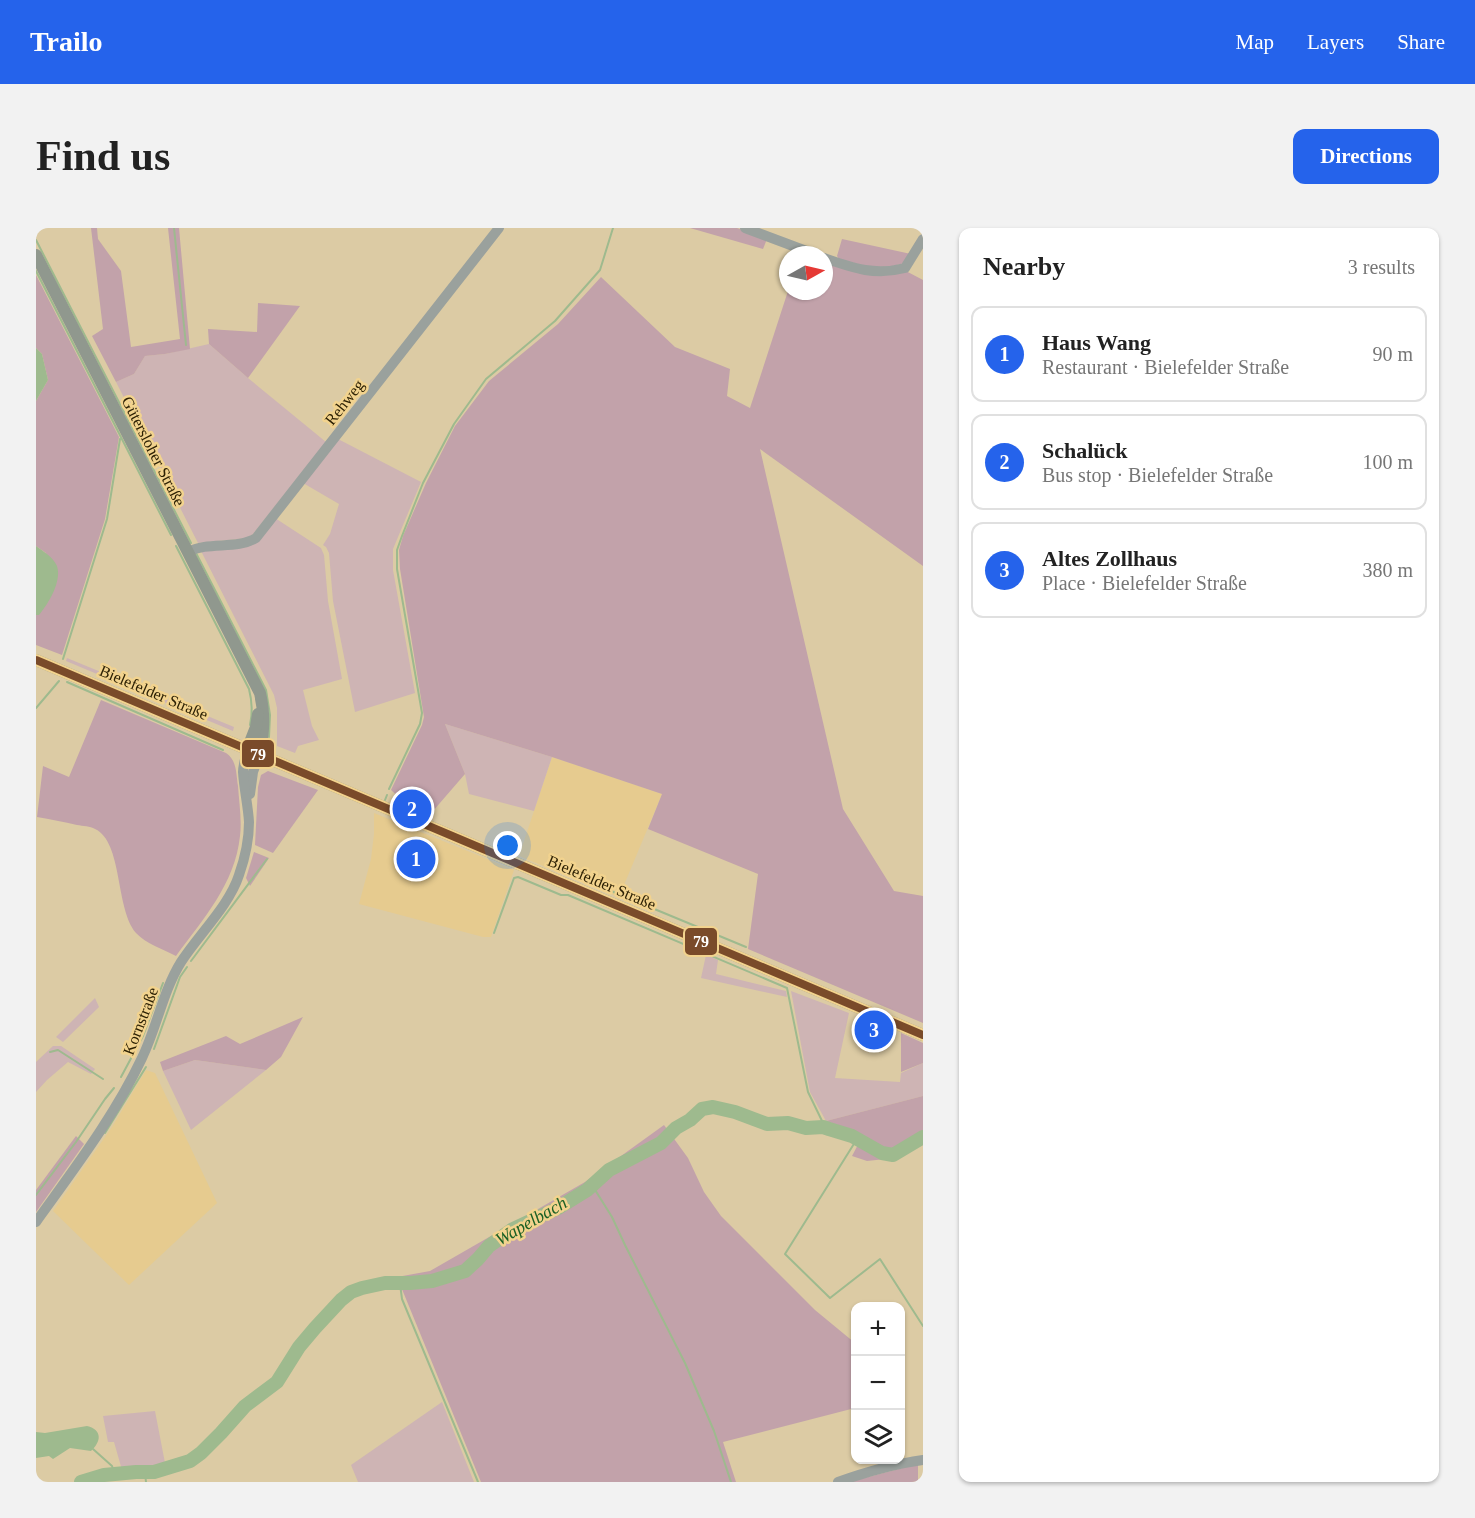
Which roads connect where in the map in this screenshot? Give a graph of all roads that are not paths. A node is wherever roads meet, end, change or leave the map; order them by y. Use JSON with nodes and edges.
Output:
{"nodes":[{"id":1,"x":499,"y":228,"type":"edge"},
{"id":2,"x":745,"y":228,"type":"edge"},
{"id":3,"x":923,"y":239,"type":"edge"},
{"id":4,"x":794,"y":246,"type":"edge"},
{"id":5,"x":36,"y":255,"type":"edge"},
{"id":6,"x":833,"y":261,"type":"edge"},
{"id":7,"x":188,"y":552,"type":"junction"},
{"id":8,"x":36,"y":660,"type":"edge"},
{"id":9,"x":253,"y":752,"type":"junction"},
{"id":10,"x":923,"y":1035,"type":"edge"},
{"id":11,"x":36,"y":1222,"type":"edge"},
{"id":12,"x":923,"y":1460,"type":"edge"},
{"id":13,"x":838,"y":1482,"type":"edge"}],
"edges":[{"from":1,"to":7,"type":"street","name":"Rehweg"},
{"from":2,"to":4,"type":"street"},
{"from":3,"to":6,"type":"street"},
{"from":5,"to":7,"type":"main road","name":"Gütersloher Straße"},
{"from":7,"to":9,"type":"main road","name":"Gütersloher Straße"},
{"from":8,"to":9,"type":"main road","name":"Bielefelder Straße"},
{"from":9,"to":10,"type":"main road","name":"Bielefelder Straße"},
{"from":9,"to":11,"type":"street","name":"Kornstraße"},
{"from":12,"to":13,"type":"street"}]}
